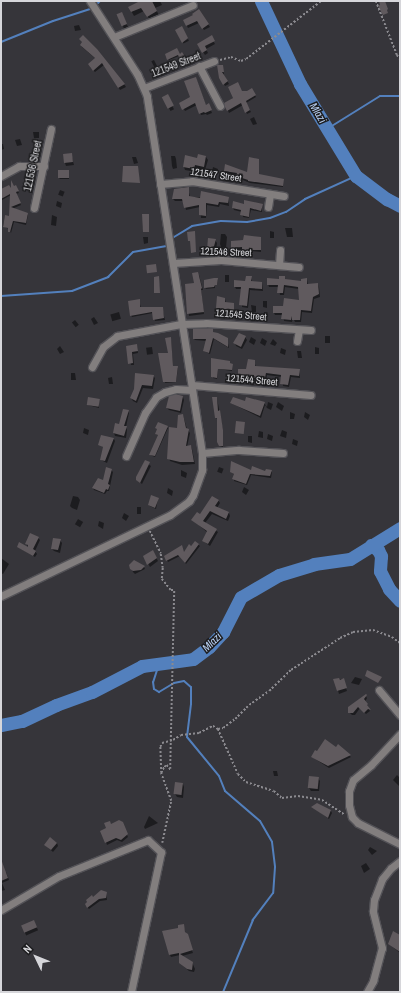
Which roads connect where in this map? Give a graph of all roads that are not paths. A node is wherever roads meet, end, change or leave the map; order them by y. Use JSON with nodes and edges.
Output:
{"nodes":[{"id":1,"x":90,"y":1,"type":"edge"},
{"id":2,"x":193,"y":6,"type":"dead end"},
{"id":3,"x":114,"y":37,"type":"junction"},
{"id":4,"x":214,"y":60,"type":"road end"},
{"id":5,"x":199,"y":66,"type":"junction"},
{"id":6,"x":144,"y":88,"type":"junction"},
{"id":7,"x":220,"y":106,"type":"dead end"},
{"id":8,"x":51,"y":129,"type":"dead end"},
{"id":9,"x":44,"y":166,"type":"junction"},
{"id":10,"x":1,"y":176,"type":"edge"},
{"id":11,"x":160,"y":184,"type":"junction"},
{"id":12,"x":270,"y":194,"type":"junction"},
{"id":13,"x":284,"y":196,"type":"dead end"},
{"id":14,"x":268,"y":206,"type":"dead end"},
{"id":15,"x":34,"y":208,"type":"dead end"},
{"id":16,"x":280,"y":250,"type":"dead end"},
{"id":17,"x":173,"y":263,"type":"junction"},
{"id":18,"x":279,"y":265,"type":"junction"},
{"id":19,"x":299,"y":267,"type":"dead end"},
{"id":20,"x":181,"y":324,"type":"junction"},
{"id":21,"x":299,"y":330,"type":"junction"},
{"id":22,"x":310,"y":330,"type":"dead end"},
{"id":23,"x":297,"y":341,"type":"dead end"},
{"id":24,"x":92,"y":367,"type":"dead end"},
{"id":25,"x":192,"y":387,"type":"junction"},
{"id":26,"x":311,"y":395,"type":"dead end"},
{"id":27,"x":202,"y":453,"type":"junction"},
{"id":28,"x":283,"y":453,"type":"dead end"},
{"id":29,"x":126,"y":456,"type":"dead end"},
{"id":30,"x":1,"y":596,"type":"edge"},
{"id":31,"x":379,"y":690,"type":"dead end"},
{"id":32,"x":400,"y":715,"type":"edge"},
{"id":33,"x":400,"y":734,"type":"edge"},
{"id":34,"x":400,"y":844,"type":"edge"},
{"id":35,"x":400,"y":861,"type":"edge"},
{"id":36,"x":1,"y":910,"type":"edge"},
{"id":37,"x":131,"y":992,"type":"edge"},
{"id":38,"x":367,"y":992,"type":"edge"}],
"edges":[{"from":1,"to":3,"type":"street"},
{"from":2,"to":3,"type":"street"},
{"from":3,"to":6,"type":"street"},
{"from":4,"to":5,"type":"street","name":"121549 Street"},
{"from":5,"to":6,"type":"street","name":"121549 Street"},
{"from":5,"to":7,"type":"street"},
{"from":6,"to":11,"type":"street"},
{"from":8,"to":9,"type":"street","name":"121536 Street"},
{"from":9,"to":10,"type":"street"},
{"from":9,"to":15,"type":"street","name":"121536 Street"},
{"from":11,"to":12,"type":"street","name":"121547 Street"},
{"from":11,"to":17,"type":"street"},
{"from":12,"to":13,"type":"street","name":"121547 Street"},
{"from":12,"to":14,"type":"street"},
{"from":16,"to":18,"type":"street"},
{"from":17,"to":18,"type":"street","name":"121546 Street"},
{"from":17,"to":20,"type":"street"},
{"from":18,"to":19,"type":"street","name":"121546 Street"},
{"from":20,"to":21,"type":"street","name":"121545 Street"},
{"from":20,"to":24,"type":"street","name":"121545 Street"},
{"from":20,"to":25,"type":"street"},
{"from":21,"to":22,"type":"street","name":"121545 Street"},
{"from":21,"to":23,"type":"street"},
{"from":25,"to":26,"type":"street","name":"121544 Street"},
{"from":25,"to":27,"type":"street"},
{"from":25,"to":29,"type":"street","name":"121544 Street"},
{"from":27,"to":28,"type":"street"},
{"from":27,"to":30,"type":"street"},
{"from":31,"to":32,"type":"street"},
{"from":33,"to":34,"type":"street"},
{"from":35,"to":38,"type":"street"},
{"from":36,"to":37,"type":"street"}]}
